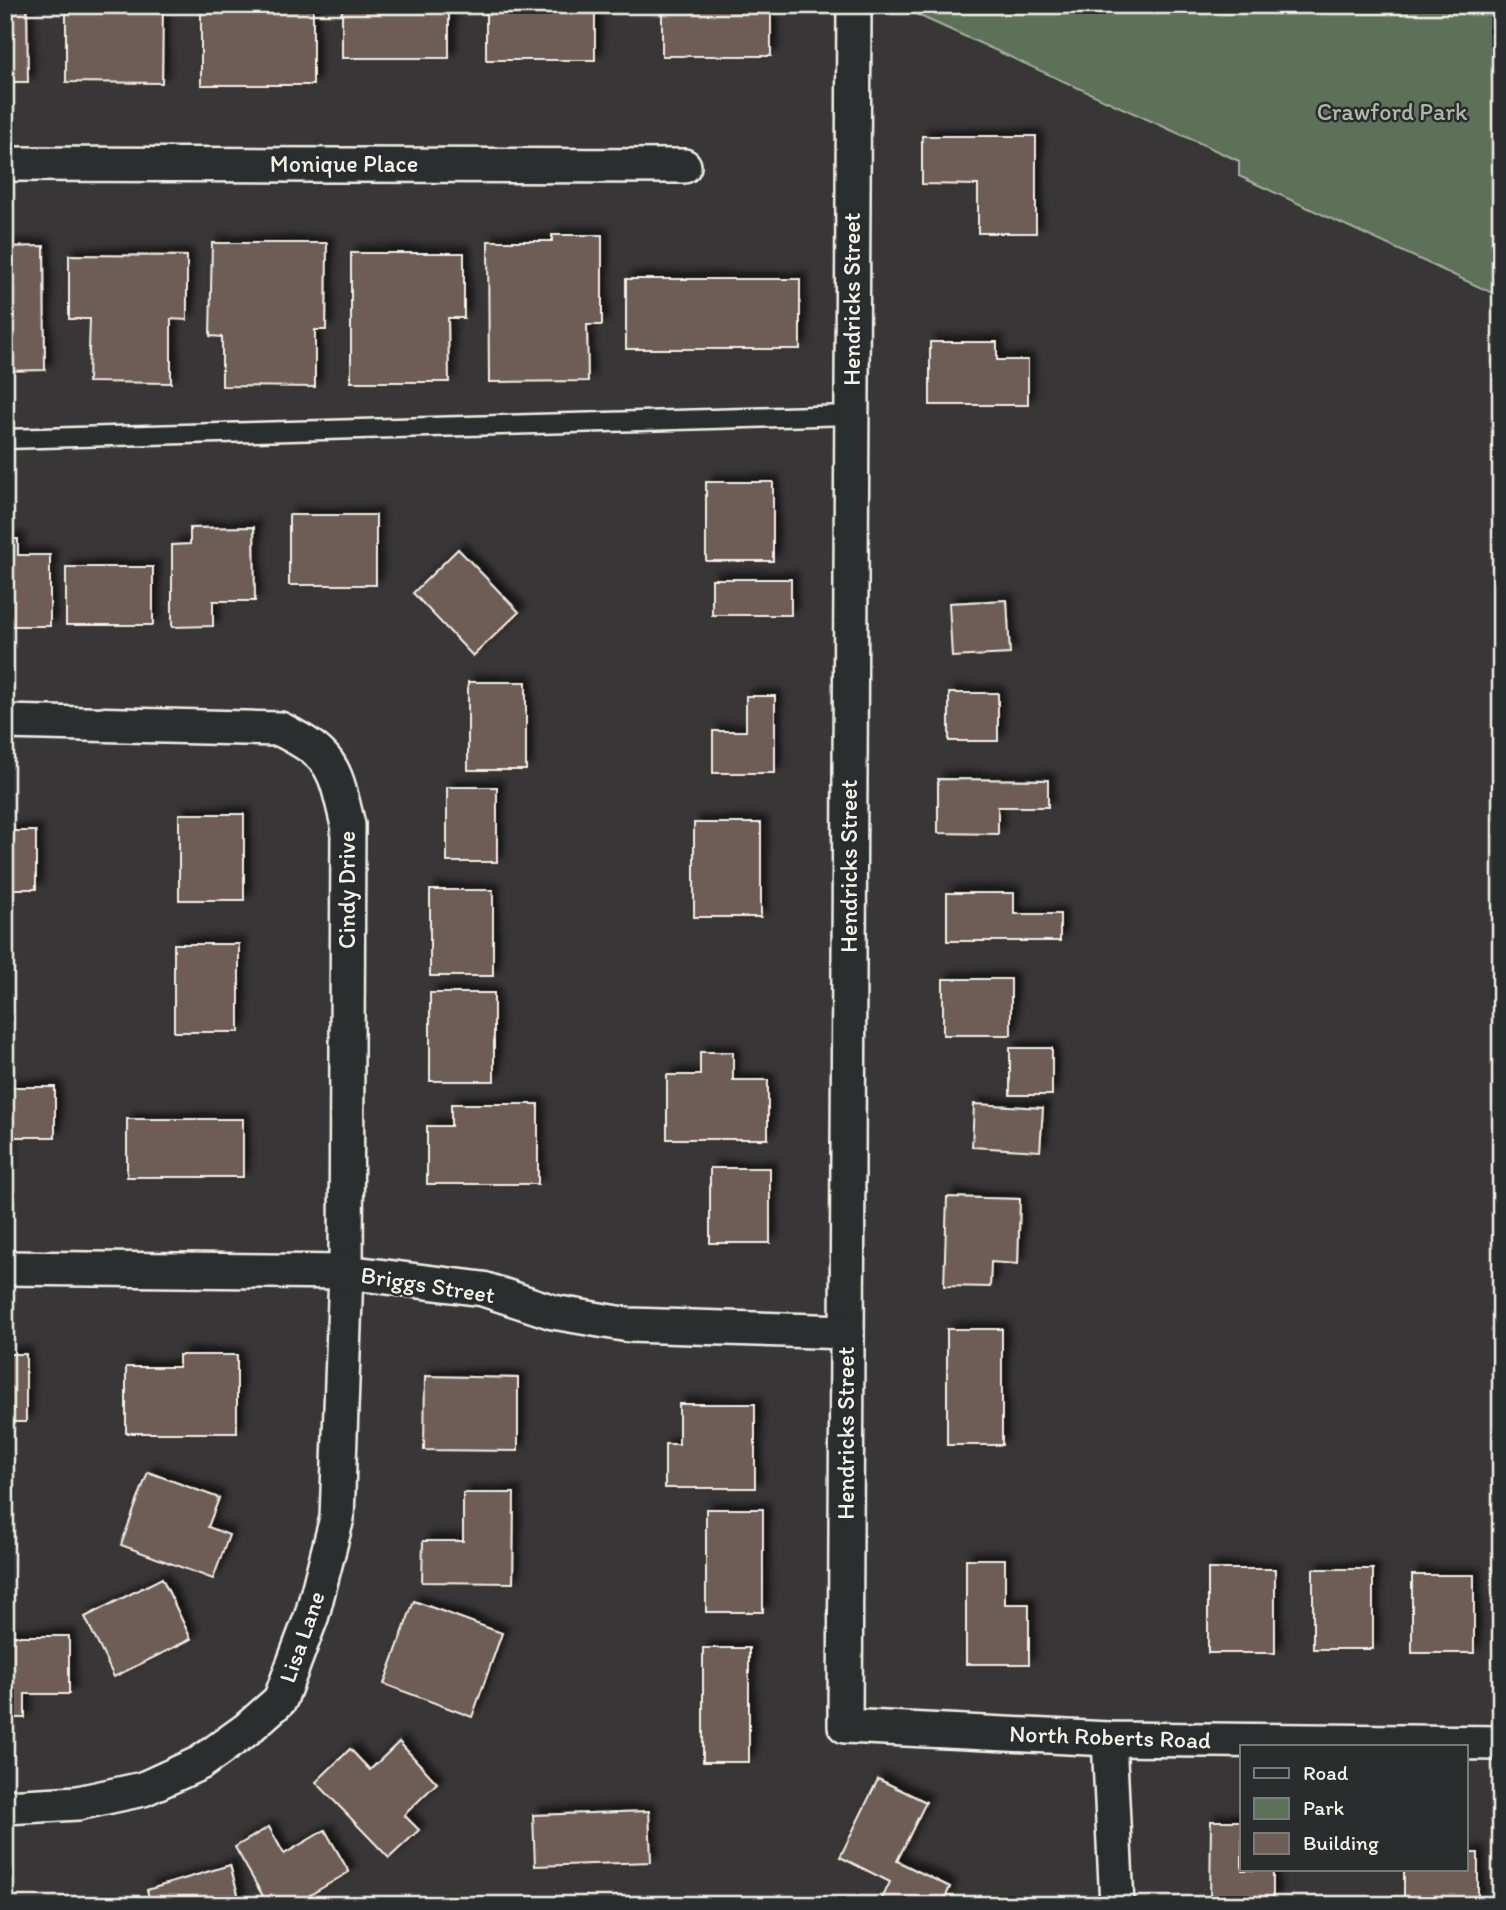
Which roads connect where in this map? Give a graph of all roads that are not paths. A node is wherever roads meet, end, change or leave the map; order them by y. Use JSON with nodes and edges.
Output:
{"nodes":[{"id":1,"x":854,"y":5,"type":"edge"},
{"id":2,"x":5,"y":164,"type":"edge"},
{"id":3,"x":684,"y":166,"type":"dead end"},
{"id":4,"x":851,"y":415,"type":"junction"},
{"id":5,"x":5,"y":439,"type":"edge"},
{"id":6,"x":5,"y":722,"type":"edge"},
{"id":7,"x":5,"y":1268,"type":"edge"},
{"id":8,"x":346,"y":1272,"type":"junction"},
{"id":9,"x":847,"y":1332,"type":"junction"},
{"id":10,"x":845,"y":1726,"type":"joint"},
{"id":11,"x":1109,"y":1739,"type":"junction"},
{"id":12,"x":1501,"y":1743,"type":"edge"},
{"id":13,"x":5,"y":1807,"type":"edge"},
{"id":14,"x":1116,"y":1905,"type":"edge"}],
"edges":[{"from":1,"to":4,"type":"street","name":"Hendricks Street"},
{"from":2,"to":3,"type":"street","name":"Monique Place"},
{"from":4,"to":5,"type":"lane"},
{"from":4,"to":9,"type":"street","name":"Hendricks Street"},
{"from":6,"to":8,"type":"street","name":"Cindy Drive"},
{"from":7,"to":8,"type":"street","name":"Briggs Street"},
{"from":8,"to":9,"type":"street","name":"Briggs Street"},
{"from":8,"to":13,"type":"street","name":"Lisa Lane"},
{"from":9,"to":10,"type":"street","name":"Hendricks Street"},
{"from":10,"to":11,"type":"street","name":"North Roberts Road"},
{"from":11,"to":12,"type":"street","name":"North Roberts Road"},
{"from":11,"to":14,"type":"street"}]}
